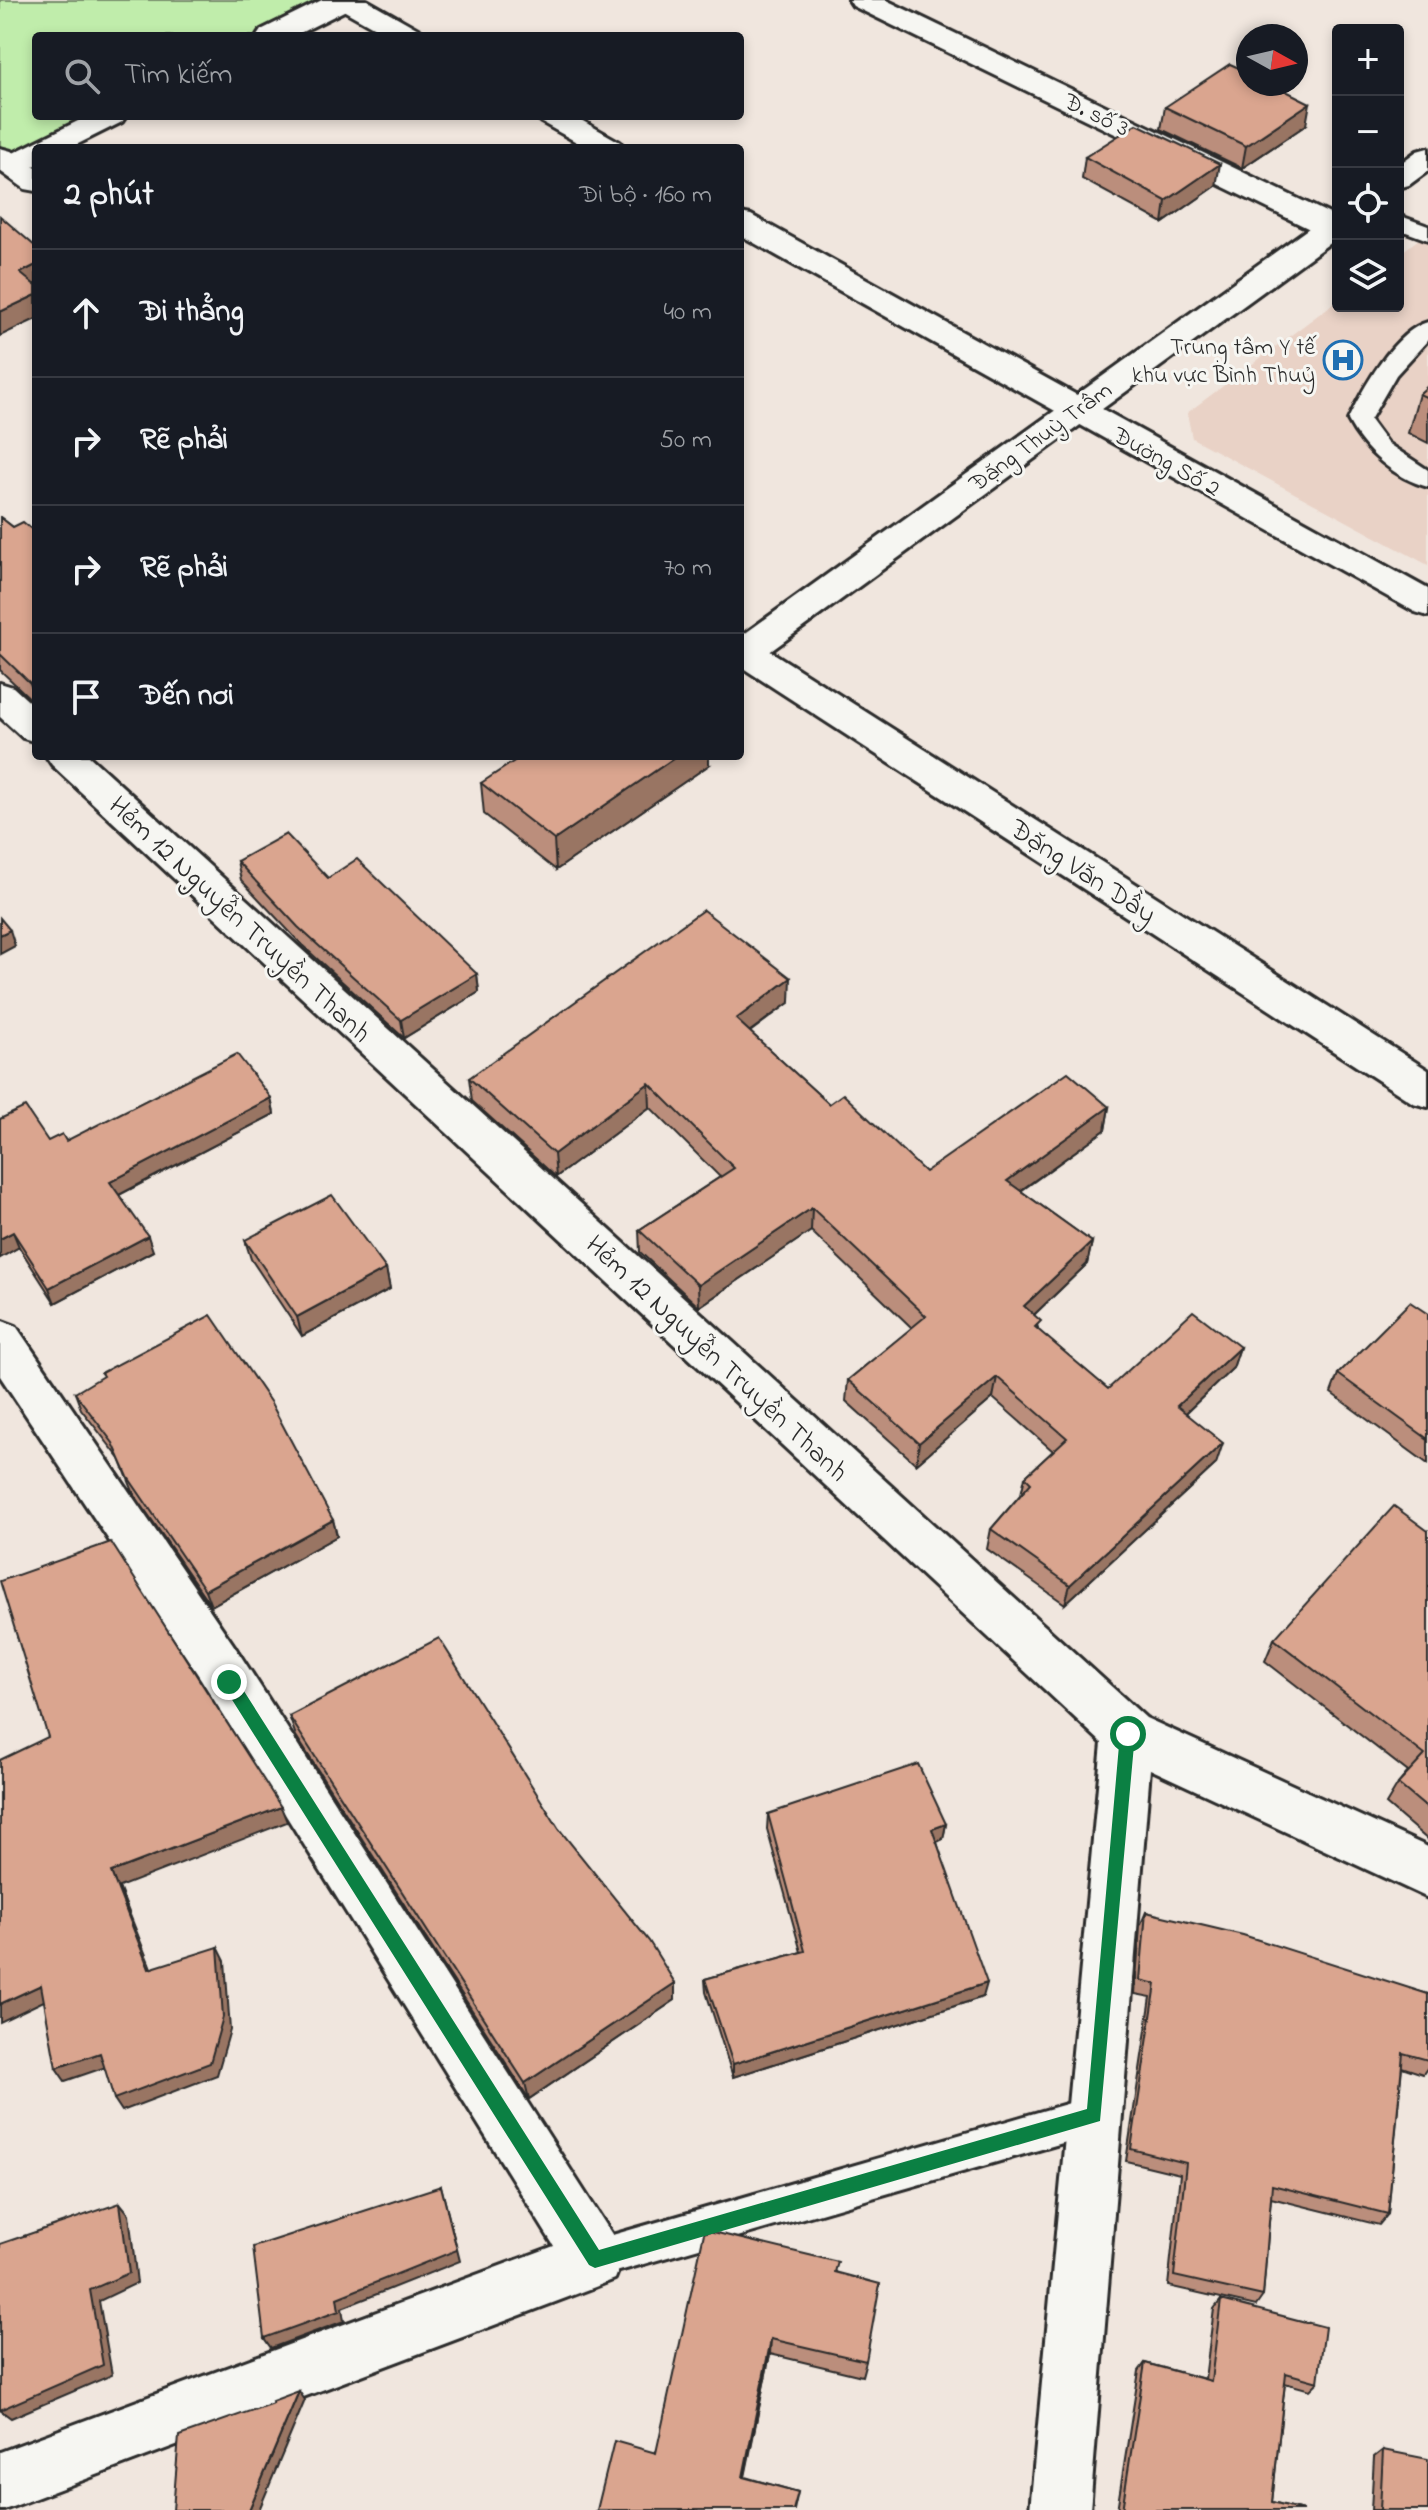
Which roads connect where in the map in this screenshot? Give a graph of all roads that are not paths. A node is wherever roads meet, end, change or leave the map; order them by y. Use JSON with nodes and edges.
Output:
{"nodes":[{"id":1,"x":345,"y":0,"type":"edge"},
{"id":2,"x":863,"y":0,"type":"edge"},
{"id":3,"x":279,"y":32,"type":"edge"},
{"id":4,"x":403,"y":32,"type":"edge"},
{"id":5,"x":103,"y":120,"type":"edge"},
{"id":6,"x":559,"y":120,"type":"edge"},
{"id":7,"x":55,"y":144,"type":"edge"},
{"id":8,"x":602,"y":144,"type":"edge"},
{"id":9,"x":1428,"y":157,"type":"edge"},
{"id":10,"x":1404,"y":175,"type":"edge"},
{"id":11,"x":744,"y":224,"type":"edge"},
{"id":12,"x":1332,"y":224,"type":"edge"},
{"id":13,"x":1404,"y":224,"type":"edge"},
{"id":14,"x":1332,"y":226,"type":"edge"},
{"id":15,"x":1428,"y":234,"type":"edge"},
{"id":16,"x":1428,"y":329,"type":"edge"},
{"id":17,"x":1074,"y":410,"type":"junction"},
{"id":18,"x":1428,"y":480,"type":"edge"},
{"id":19,"x":1428,"y":604,"type":"edge"},
{"id":20,"x":744,"y":649,"type":"edge"},
{"id":21,"x":744,"y":651,"type":"edge"},
{"id":22,"x":0,"y":696,"type":"edge"},
{"id":23,"x":32,"y":725,"type":"edge"},
{"id":24,"x":69,"y":760,"type":"edge"},
{"id":25,"x":1428,"y":1091,"type":"edge"},
{"id":26,"x":0,"y":1339,"type":"edge"},
{"id":27,"x":1128,"y":1734,"type":"junction"},
{"id":28,"x":1428,"y":1873,"type":"edge"},
{"id":29,"x":1094,"y":2115,"type":"junction"},
{"id":30,"x":595,"y":2259,"type":"junction"},
{"id":31,"x":0,"y":2482,"type":"edge"},
{"id":32,"x":1060,"y":2510,"type":"edge"}],
"edges":[{"from":1,"to":3,"type":"street"},
{"from":1,"to":4,"type":"street"},
{"from":2,"to":12,"type":"street","name":"Đ. số 3"},
{"from":5,"to":7,"type":"street"},
{"from":6,"to":8,"type":"street"},
{"from":9,"to":10,"type":"street"},
{"from":11,"to":17,"type":"street","name":"Đường Số 2"},
{"from":13,"to":15,"type":"lane"},
{"from":14,"to":17,"type":"street","name":"Đặng Thuỳ Trâm"},
{"from":16,"to":18,"type":"lane"},
{"from":17,"to":19,"type":"street","name":"Đường Số 2"},
{"from":17,"to":20,"type":"street","name":"Đặng Thuỳ Trâm"},
{"from":21,"to":25,"type":"street","name":"Đặng Văn Dầy"},
{"from":22,"to":23,"type":"street"},
{"from":24,"to":27,"type":"street","name":"Hẻm 12 Nguyễn Truyền Thanh"},
{"from":26,"to":30,"type":"street"},
{"from":27,"to":28,"type":"street","name":"Hẻm 12 Nguyễn Truyền Thanh"},
{"from":27,"to":29,"type":"street"},
{"from":29,"to":30,"type":"lane"},
{"from":29,"to":32,"type":"street"},
{"from":30,"to":31,"type":"street"}]}
